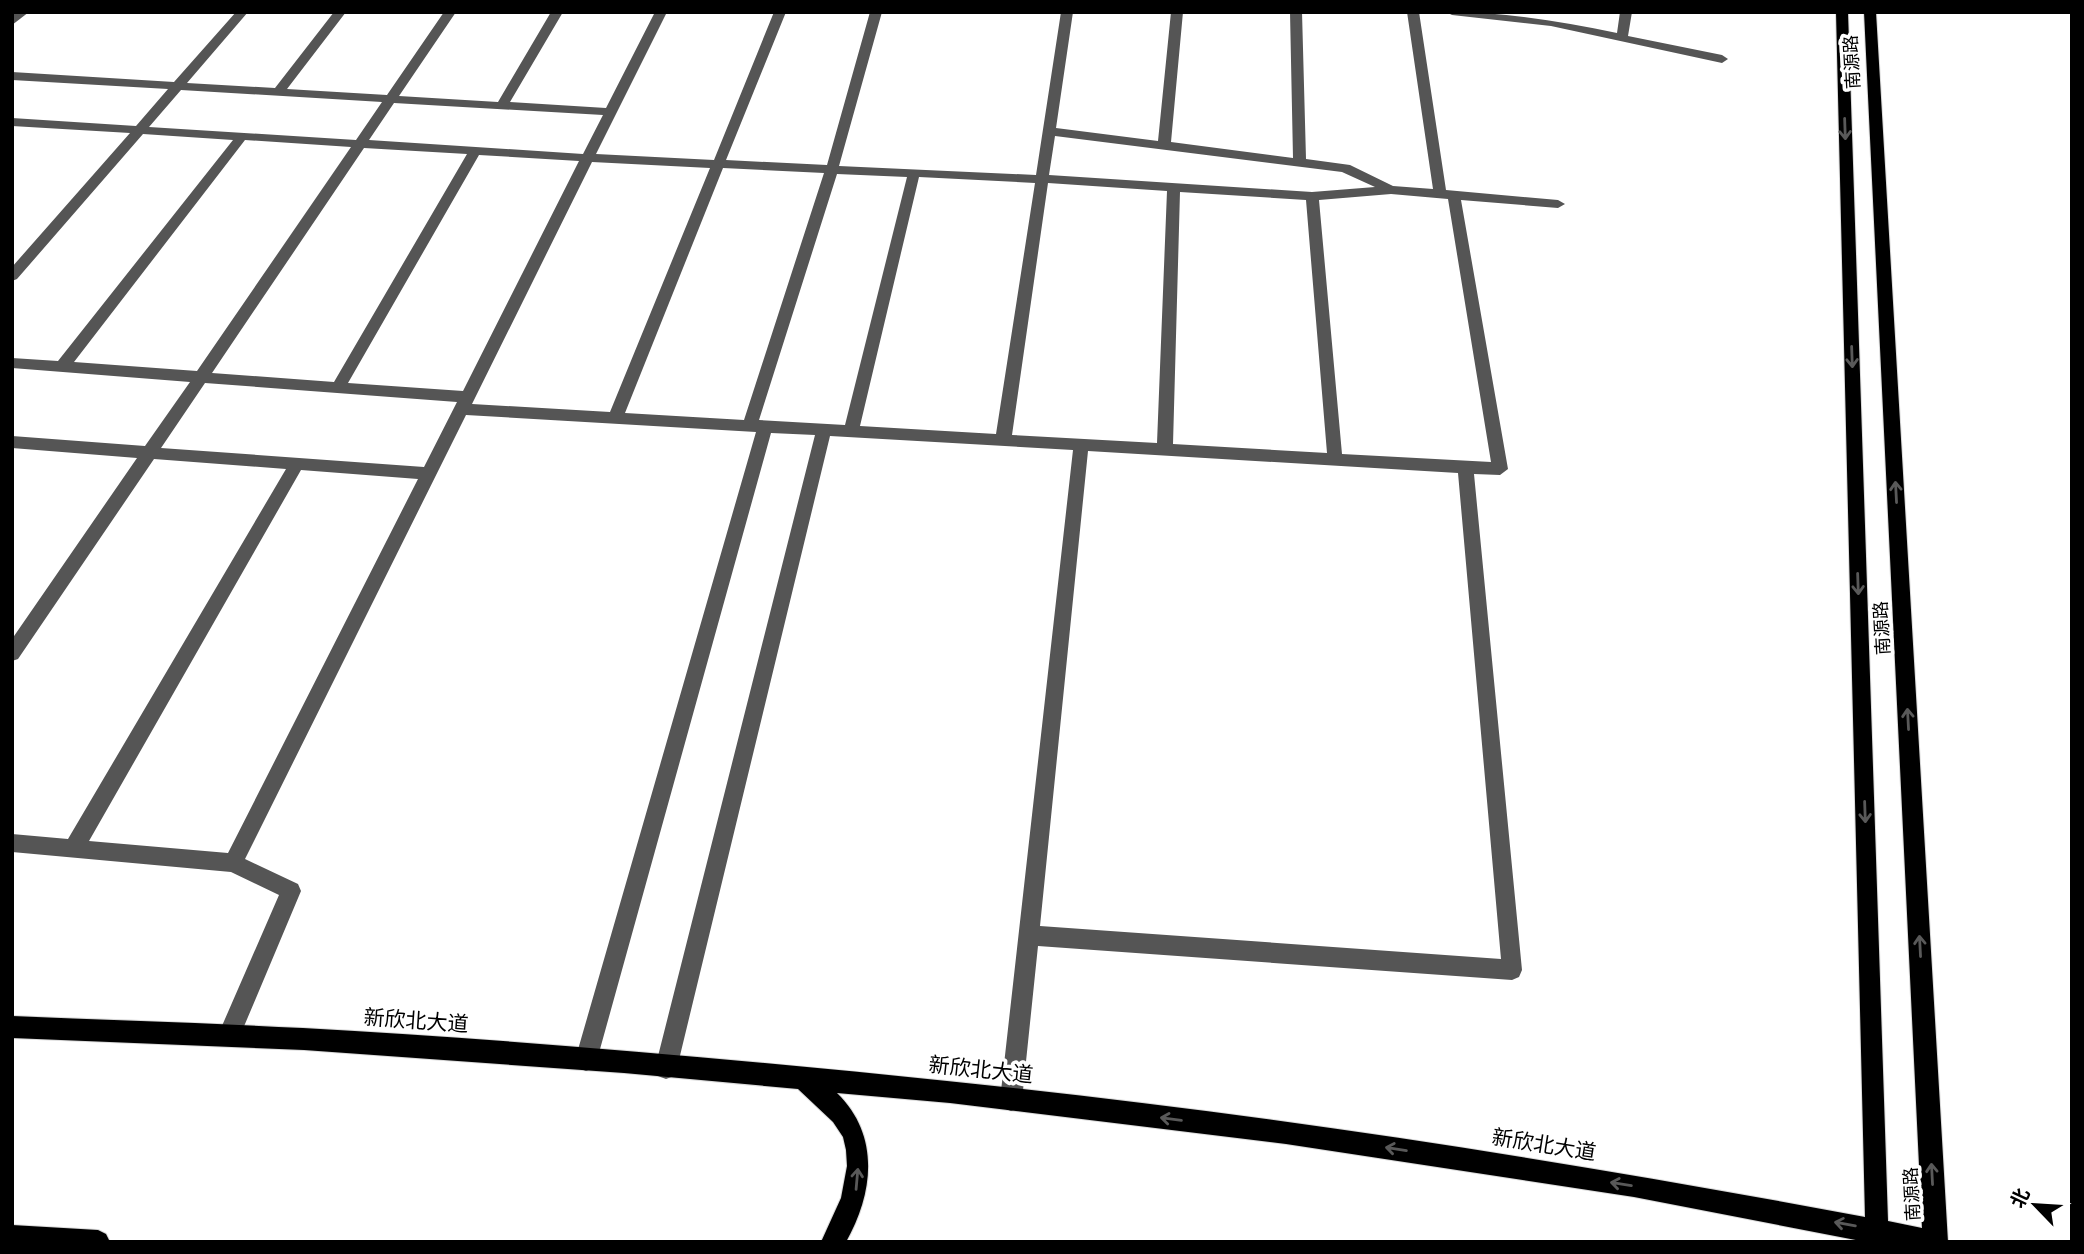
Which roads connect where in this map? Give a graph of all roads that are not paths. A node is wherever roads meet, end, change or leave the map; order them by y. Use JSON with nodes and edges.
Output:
{"nodes":[{"id":1,"x":23,"y":12,"type":"edge"},
{"id":2,"x":242,"y":12,"type":"edge"},
{"id":3,"x":340,"y":12,"type":"edge"},
{"id":4,"x":450,"y":12,"type":"edge"},
{"id":5,"x":557,"y":12,"type":"edge"},
{"id":6,"x":661,"y":12,"type":"edge"},
{"id":7,"x":780,"y":12,"type":"edge"},
{"id":8,"x":876,"y":12,"type":"edge"},
{"id":9,"x":1068,"y":12,"type":"edge"},
{"id":10,"x":1177,"y":12,"type":"edge"},
{"id":11,"x":1296,"y":12,"type":"edge"},
{"id":12,"x":1413,"y":12,"type":"edge"},
{"id":13,"x":1452,"y":12,"type":"edge"},
{"id":14,"x":1540,"y":12,"type":"edge"},
{"id":15,"x":1626,"y":12,"type":"edge"},
{"id":16,"x":1842,"y":12,"type":"edge"},
{"id":17,"x":1870,"y":12,"type":"edge"},
{"id":18,"x":12,"y":22,"type":"edge"},
{"id":19,"x":1551,"y":23,"type":"junction"},
{"id":20,"x":1622,"y":38,"type":"junction"},
{"id":21,"x":1722,"y":59,"type":"dead end"},
{"id":22,"x":12,"y":76,"type":"edge"},
{"id":23,"x":178,"y":86,"type":"junction"},
{"id":24,"x":278,"y":92,"type":"junction"},
{"id":25,"x":391,"y":99,"type":"junction"},
{"id":26,"x":502,"y":105,"type":"junction"},
{"id":27,"x":611,"y":112,"type":"junction"},
{"id":28,"x":18,"y":122,"type":"edge"},
{"id":29,"x":140,"y":130,"type":"junction"},
{"id":30,"x":1049,"y":131,"type":"junction"},
{"id":31,"x":12,"y":135,"type":"edge"},
{"id":32,"x":242,"y":136,"type":"junction"},
{"id":33,"x":361,"y":144,"type":"junction"},
{"id":34,"x":1164,"y":145,"type":"junction"},
{"id":35,"x":475,"y":151,"type":"junction"},
{"id":36,"x":588,"y":158,"type":"junction"},
{"id":37,"x":1300,"y":162,"type":"junction"},
{"id":38,"x":718,"y":164,"type":"junction"},
{"id":39,"x":832,"y":169,"type":"junction"},
{"id":40,"x":914,"y":173,"type":"junction"},
{"id":41,"x":1042,"y":179,"type":"junction"},
{"id":42,"x":1174,"y":187,"type":"junction"},
{"id":43,"x":1391,"y":190,"type":"junction"},
{"id":44,"x":1447,"y":195,"type":"junction"},
{"id":45,"x":1312,"y":196,"type":"junction"},
{"id":46,"x":1558,"y":204,"type":"dead end"},
{"id":47,"x":12,"y":276,"type":"edge"},
{"id":48,"x":12,"y":363,"type":"edge"},
{"id":49,"x":62,"y":367,"type":"junction"},
{"id":50,"x":201,"y":377,"type":"junction"},
{"id":51,"x":338,"y":387,"type":"junction"},
{"id":52,"x":465,"y":403,"type":"junction"},
{"id":53,"x":615,"y":418,"type":"junction"},
{"id":54,"x":758,"y":426,"type":"junction"},
{"id":55,"x":824,"y":430,"type":"junction"},
{"id":56,"x":851,"y":431,"type":"junction"},
{"id":57,"x":1003,"y":440,"type":"junction"},
{"id":58,"x":12,"y":442,"type":"edge"},
{"id":59,"x":1081,"y":445,"type":"junction"},
{"id":60,"x":1165,"y":449,"type":"junction"},
{"id":61,"x":150,"y":452,"type":"junction"},
{"id":62,"x":1335,"y":459,"type":"junction"},
{"id":63,"x":297,"y":464,"type":"junction"},
{"id":64,"x":1465,"y":467,"type":"junction"},
{"id":65,"x":429,"y":474,"type":"junction"},
{"id":66,"x":12,"y":654,"type":"edge"},
{"id":67,"x":12,"y":843,"type":"edge"},
{"id":68,"x":73,"y":849,"type":"junction"},
{"id":69,"x":233,"y":863,"type":"junction"},
{"id":70,"x":1028,"y":935,"type":"junction"},
{"id":71,"x":12,"y":1027,"type":"edge"},
{"id":72,"x":229,"y":1035,"type":"junction"},
{"id":73,"x":586,"y":1060,"type":"junction"},
{"id":74,"x":666,"y":1068,"type":"junction"},
{"id":75,"x":803,"y":1079,"type":"junction"},
{"id":76,"x":1011,"y":1100,"type":"junction"},
{"id":77,"x":1876,"y":1236,"type":"edge"},
{"id":78,"x":12,"y":1237,"type":"edge"},
{"id":79,"x":98,"y":1242,"type":"edge"},
{"id":80,"x":833,"y":1242,"type":"edge"},
{"id":81,"x":1936,"y":1242,"type":"edge"}],
"edges":[{"from":1,"to":18,"type":"street"},
{"from":2,"to":23,"type":"street"},
{"from":3,"to":24,"type":"street"},
{"from":4,"to":25,"type":"street"},
{"from":5,"to":26,"type":"street"},
{"from":6,"to":27,"type":"street"},
{"from":7,"to":38,"type":"street"},
{"from":8,"to":39,"type":"street"},
{"from":9,"to":30,"type":"street"},
{"from":10,"to":34,"type":"street"},
{"from":11,"to":37,"type":"street"},
{"from":12,"to":44,"type":"street"},
{"from":13,"to":19,"type":"street"},
{"from":14,"to":19,"type":"street"},
{"from":15,"to":20,"type":"street"},
{"from":16,"to":77,"type":"main road","name":"南源路","one_way":true},
{"from":81,"to":17,"type":"main road","name":"南源路","one_way":true},
{"from":19,"to":20,"type":"street"},
{"from":20,"to":21,"type":"street"},
{"from":22,"to":23,"type":"street"},
{"from":23,"to":24,"type":"street"},
{"from":23,"to":29,"type":"street"},
{"from":24,"to":25,"type":"street"},
{"from":25,"to":26,"type":"street"},
{"from":25,"to":33,"type":"street"},
{"from":26,"to":27,"type":"street"},
{"from":27,"to":36,"type":"street"},
{"from":28,"to":29,"type":"street"},
{"from":28,"to":31,"type":"street"},
{"from":29,"to":32,"type":"street"},
{"from":29,"to":47,"type":"street"},
{"from":30,"to":34,"type":"street"},
{"from":30,"to":41,"type":"street"},
{"from":32,"to":33,"type":"street"},
{"from":32,"to":49,"type":"street"},
{"from":33,"to":35,"type":"street"},
{"from":33,"to":50,"type":"street"},
{"from":34,"to":37,"type":"street"},
{"from":35,"to":36,"type":"street"},
{"from":35,"to":51,"type":"street"},
{"from":36,"to":38,"type":"street"},
{"from":36,"to":52,"type":"street"},
{"from":37,"to":43,"type":"street"},
{"from":38,"to":39,"type":"street"},
{"from":38,"to":53,"type":"street"},
{"from":39,"to":40,"type":"street"},
{"from":39,"to":54,"type":"street"},
{"from":40,"to":41,"type":"street"},
{"from":40,"to":56,"type":"street"},
{"from":41,"to":42,"type":"street"},
{"from":41,"to":57,"type":"street"},
{"from":42,"to":45,"type":"street"},
{"from":42,"to":60,"type":"street"},
{"from":43,"to":44,"type":"street"},
{"from":43,"to":45,"type":"street"},
{"from":44,"to":46,"type":"street"},
{"from":44,"to":64,"type":"street"},
{"from":45,"to":62,"type":"street"},
{"from":48,"to":49,"type":"street"},
{"from":49,"to":50,"type":"street"},
{"from":50,"to":51,"type":"street"},
{"from":50,"to":61,"type":"street"},
{"from":51,"to":52,"type":"street"},
{"from":52,"to":53,"type":"street"},
{"from":52,"to":65,"type":"street"},
{"from":53,"to":54,"type":"street"},
{"from":54,"to":55,"type":"street"},
{"from":54,"to":73,"type":"street"},
{"from":55,"to":56,"type":"street"},
{"from":55,"to":74,"type":"street"},
{"from":56,"to":57,"type":"street"},
{"from":57,"to":59,"type":"street"},
{"from":58,"to":61,"type":"street"},
{"from":59,"to":60,"type":"street"},
{"from":59,"to":70,"type":"street"},
{"from":60,"to":62,"type":"street"},
{"from":61,"to":63,"type":"street"},
{"from":61,"to":66,"type":"street"},
{"from":62,"to":64,"type":"street"},
{"from":63,"to":65,"type":"street"},
{"from":63,"to":68,"type":"street"},
{"from":64,"to":70,"type":"street"},
{"from":65,"to":69,"type":"street"},
{"from":67,"to":68,"type":"street"},
{"from":68,"to":69,"type":"street"},
{"from":69,"to":72,"type":"street"},
{"from":70,"to":76,"type":"street"},
{"from":71,"to":72,"type":"main road","name":"新欣北大道"},
{"from":72,"to":73,"type":"main road","name":"新欣北大道"},
{"from":73,"to":74,"type":"main road","name":"新欣北大道"},
{"from":74,"to":75,"type":"main road","name":"新欣北大道"},
{"from":75,"to":76,"type":"main road","name":"新欣北大道"},
{"from":80,"to":75,"type":"main road","one_way":true},
{"from":77,"to":76,"type":"main road","name":"新欣北大道","one_way":true},
{"from":77,"to":81,"type":"main road","name":"新欣北大道"},
{"from":78,"to":79,"type":"main road"}]}
